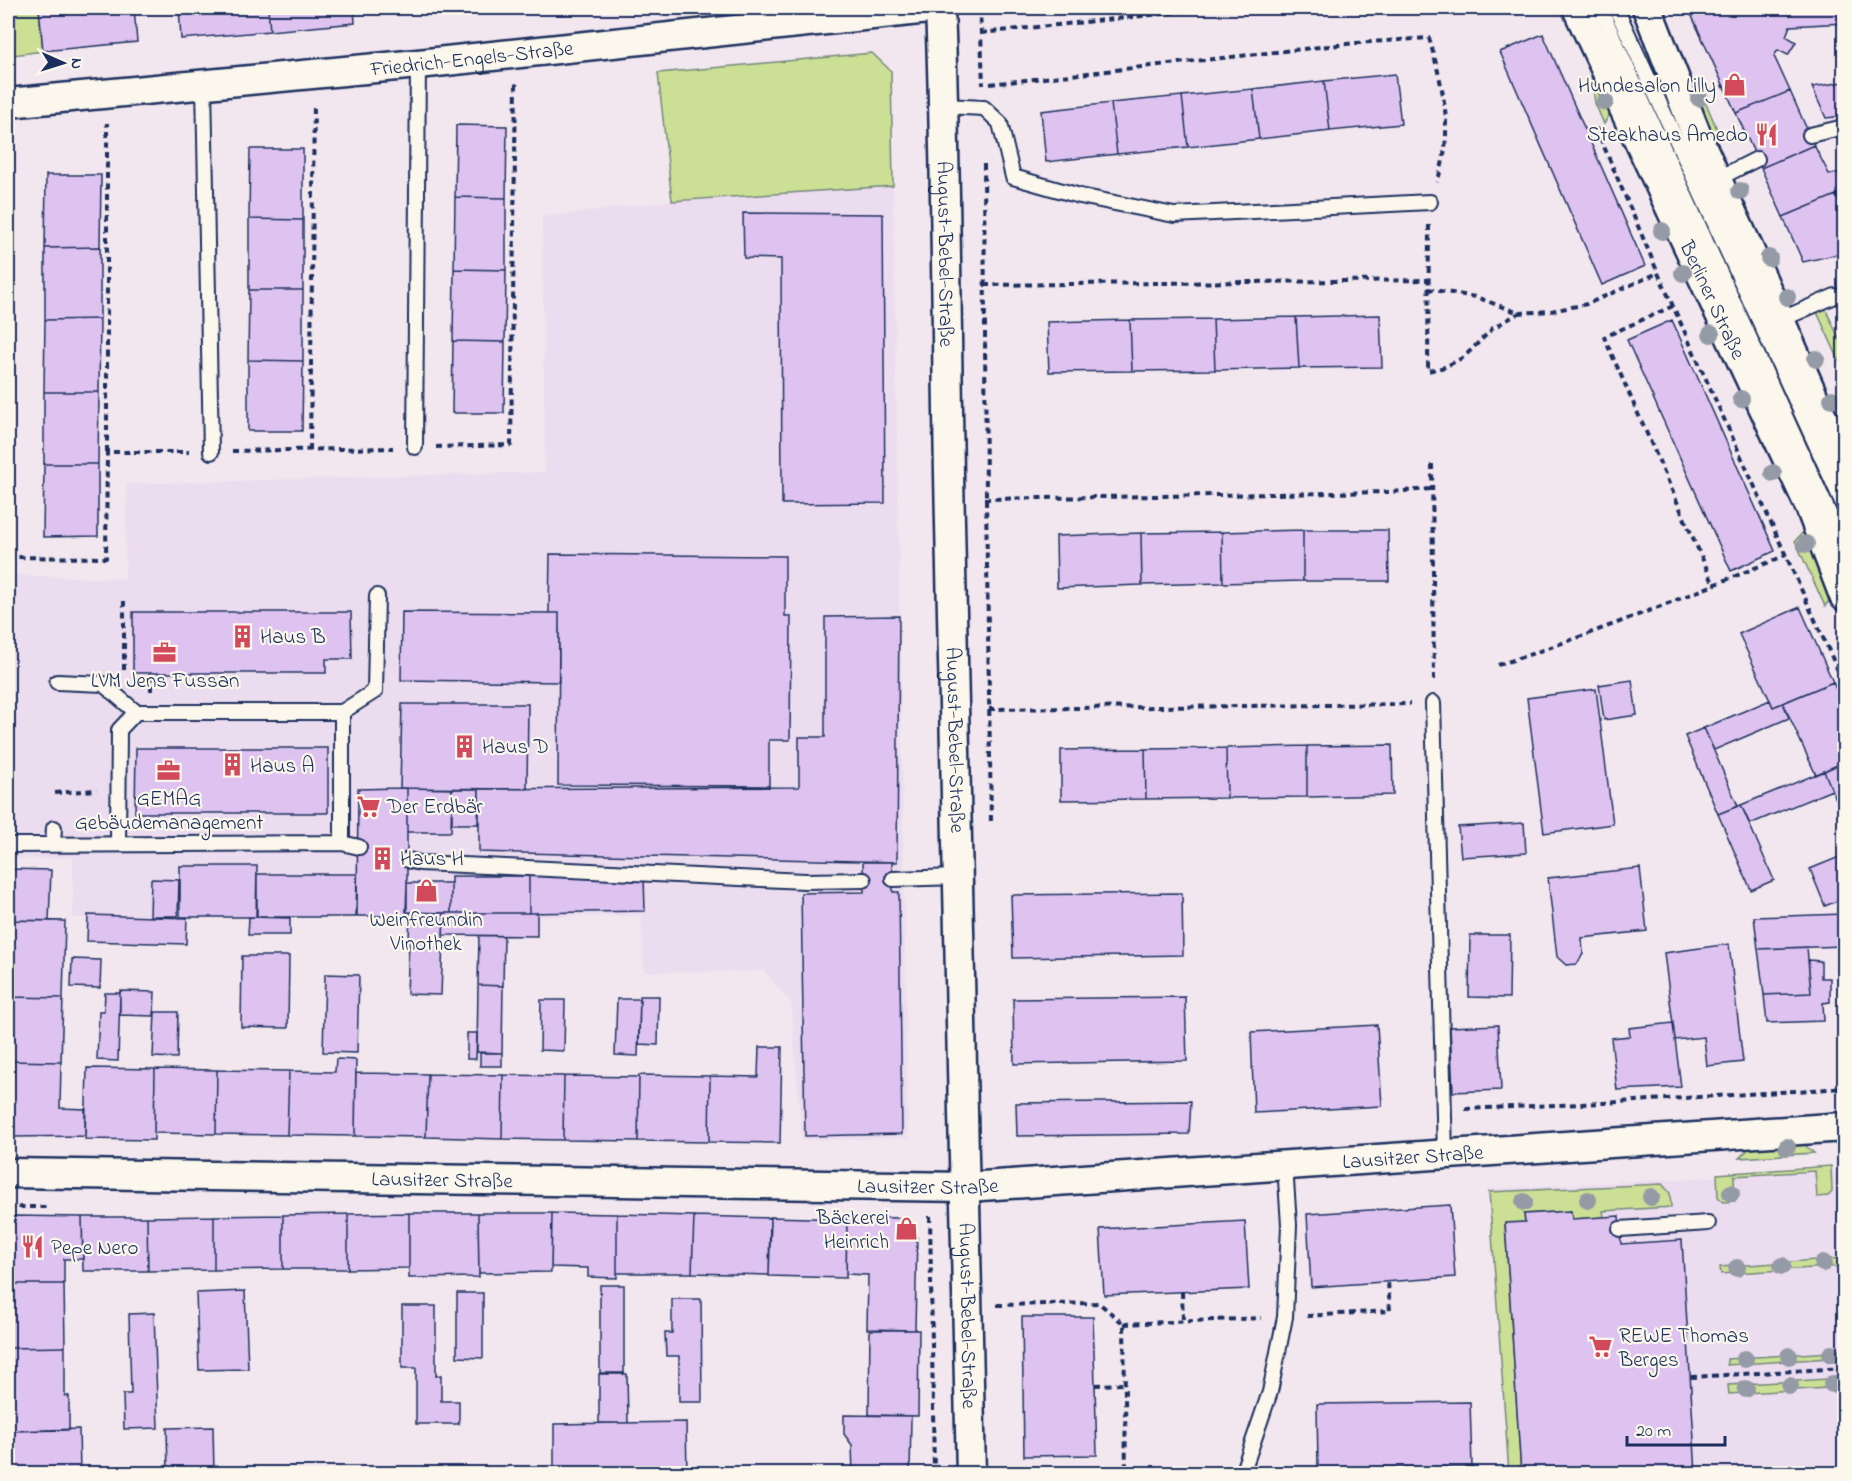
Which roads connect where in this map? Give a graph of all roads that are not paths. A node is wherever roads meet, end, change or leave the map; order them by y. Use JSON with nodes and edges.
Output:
{"nodes":[{"id":1,"x":939,"y":8,"type":"edge"},
{"id":2,"x":1577,"y":8,"type":"edge"},
{"id":3,"x":1600,"y":8,"type":"edge"},
{"id":4,"x":1616,"y":8,"type":"edge"},
{"id":5,"x":1647,"y":8,"type":"edge"},
{"id":6,"x":418,"y":64,"type":"junction"},
{"id":7,"x":204,"y":85,"type":"junction"},
{"id":8,"x":8,"y":103,"type":"edge"},
{"id":9,"x":944,"y":106,"type":"junction"},
{"id":10,"x":1845,"y":127,"type":"edge"},
{"id":11,"x":1810,"y":135,"type":"dead end"},
{"id":12,"x":1757,"y":159,"type":"dead end"},
{"id":13,"x":1717,"y":179,"type":"junction"},
{"id":14,"x":1430,"y":202,"type":"dead end"},
{"id":15,"x":1835,"y":296,"type":"dead end"},
{"id":16,"x":1780,"y":320,"type":"junction"},
{"id":17,"x":414,"y":447,"type":"road end"},
{"id":18,"x":211,"y":452,"type":"road end"},
{"id":19,"x":1845,"y":467,"type":"edge"},
{"id":20,"x":1845,"y":506,"type":"edge"},
{"id":21,"x":1845,"y":546,"type":"edge"},
{"id":22,"x":376,"y":596,"type":"dead end"},
{"id":23,"x":1845,"y":596,"type":"edge"},
{"id":24,"x":57,"y":682,"type":"dead end"},
{"id":25,"x":1432,"y":703,"type":"road end"},
{"id":26,"x":136,"y":712,"type":"junction"},
{"id":27,"x":342,"y":712,"type":"junction"},
{"id":28,"x":54,"y":828,"type":"dead end"},
{"id":29,"x":342,"y":843,"type":"junction"},
{"id":30,"x":8,"y":844,"type":"edge"},
{"id":31,"x":54,"y":844,"type":"junction"},
{"id":32,"x":118,"y":844,"type":"junction"},
{"id":33,"x":358,"y":847,"type":"dead end"},
{"id":34,"x":408,"y":860,"type":"dead end"},
{"id":35,"x":959,"y":877,"type":"junction"},
{"id":36,"x":893,"y":879,"type":"dead end"},
{"id":37,"x":864,"y":880,"type":"dead end"},
{"id":38,"x":1845,"y":1127,"type":"edge"},
{"id":39,"x":1444,"y":1154,"type":"junction"},
{"id":40,"x":1285,"y":1165,"type":"junction"},
{"id":41,"x":8,"y":1173,"type":"edge"},
{"id":42,"x":967,"y":1186,"type":"junction"},
{"id":43,"x":1708,"y":1223,"type":"dead end"},
{"id":44,"x":1620,"y":1229,"type":"dead end"},
{"id":45,"x":970,"y":1473,"type":"edge"},
{"id":46,"x":1242,"y":1473,"type":"edge"}],
"edges":[{"from":1,"to":6,"type":"street","name":"Friedrich-Engels-Straße"},
{"from":1,"to":9,"type":"street","name":"August-Bebel-Straße"},
{"from":2,"to":23,"type":"street","name":"Berliner Straße"},
{"from":3,"to":21,"type":"lane"},
{"from":4,"to":20,"type":"lane"},
{"from":5,"to":13,"type":"street"},
{"from":6,"to":7,"type":"street","name":"Friedrich-Engels-Straße"},
{"from":6,"to":17,"type":"lane"},
{"from":7,"to":8,"type":"street","name":"Friedrich-Engels-Straße"},
{"from":7,"to":18,"type":"lane"},
{"from":9,"to":14,"type":"lane"},
{"from":9,"to":35,"type":"street","name":"August-Bebel-Straße"},
{"from":10,"to":11,"type":"lane"},
{"from":12,"to":13,"type":"lane"},
{"from":13,"to":16,"type":"street"},
{"from":15,"to":16,"type":"lane"},
{"from":16,"to":19,"type":"street"},
{"from":22,"to":27,"type":"lane"},
{"from":24,"to":26,"type":"lane"},
{"from":25,"to":39,"type":"lane"},
{"from":26,"to":27,"type":"lane"},
{"from":26,"to":32,"type":"lane"},
{"from":27,"to":29,"type":"lane"},
{"from":28,"to":31,"type":"lane"},
{"from":29,"to":32,"type":"lane"},
{"from":29,"to":33,"type":"lane"},
{"from":30,"to":31,"type":"lane"},
{"from":31,"to":32,"type":"lane"},
{"from":34,"to":37,"type":"lane"},
{"from":35,"to":36,"type":"lane"},
{"from":35,"to":42,"type":"street","name":"August-Bebel-Straße"},
{"from":38,"to":39,"type":"street","name":"Lausitzer Straße"},
{"from":39,"to":40,"type":"street","name":"Lausitzer Straße"},
{"from":40,"to":42,"type":"street","name":"Lausitzer Straße"},
{"from":40,"to":46,"type":"lane"},
{"from":41,"to":42,"type":"street","name":"Lausitzer Straße"},
{"from":42,"to":45,"type":"street","name":"August-Bebel-Straße"},
{"from":43,"to":44,"type":"lane"}]}
